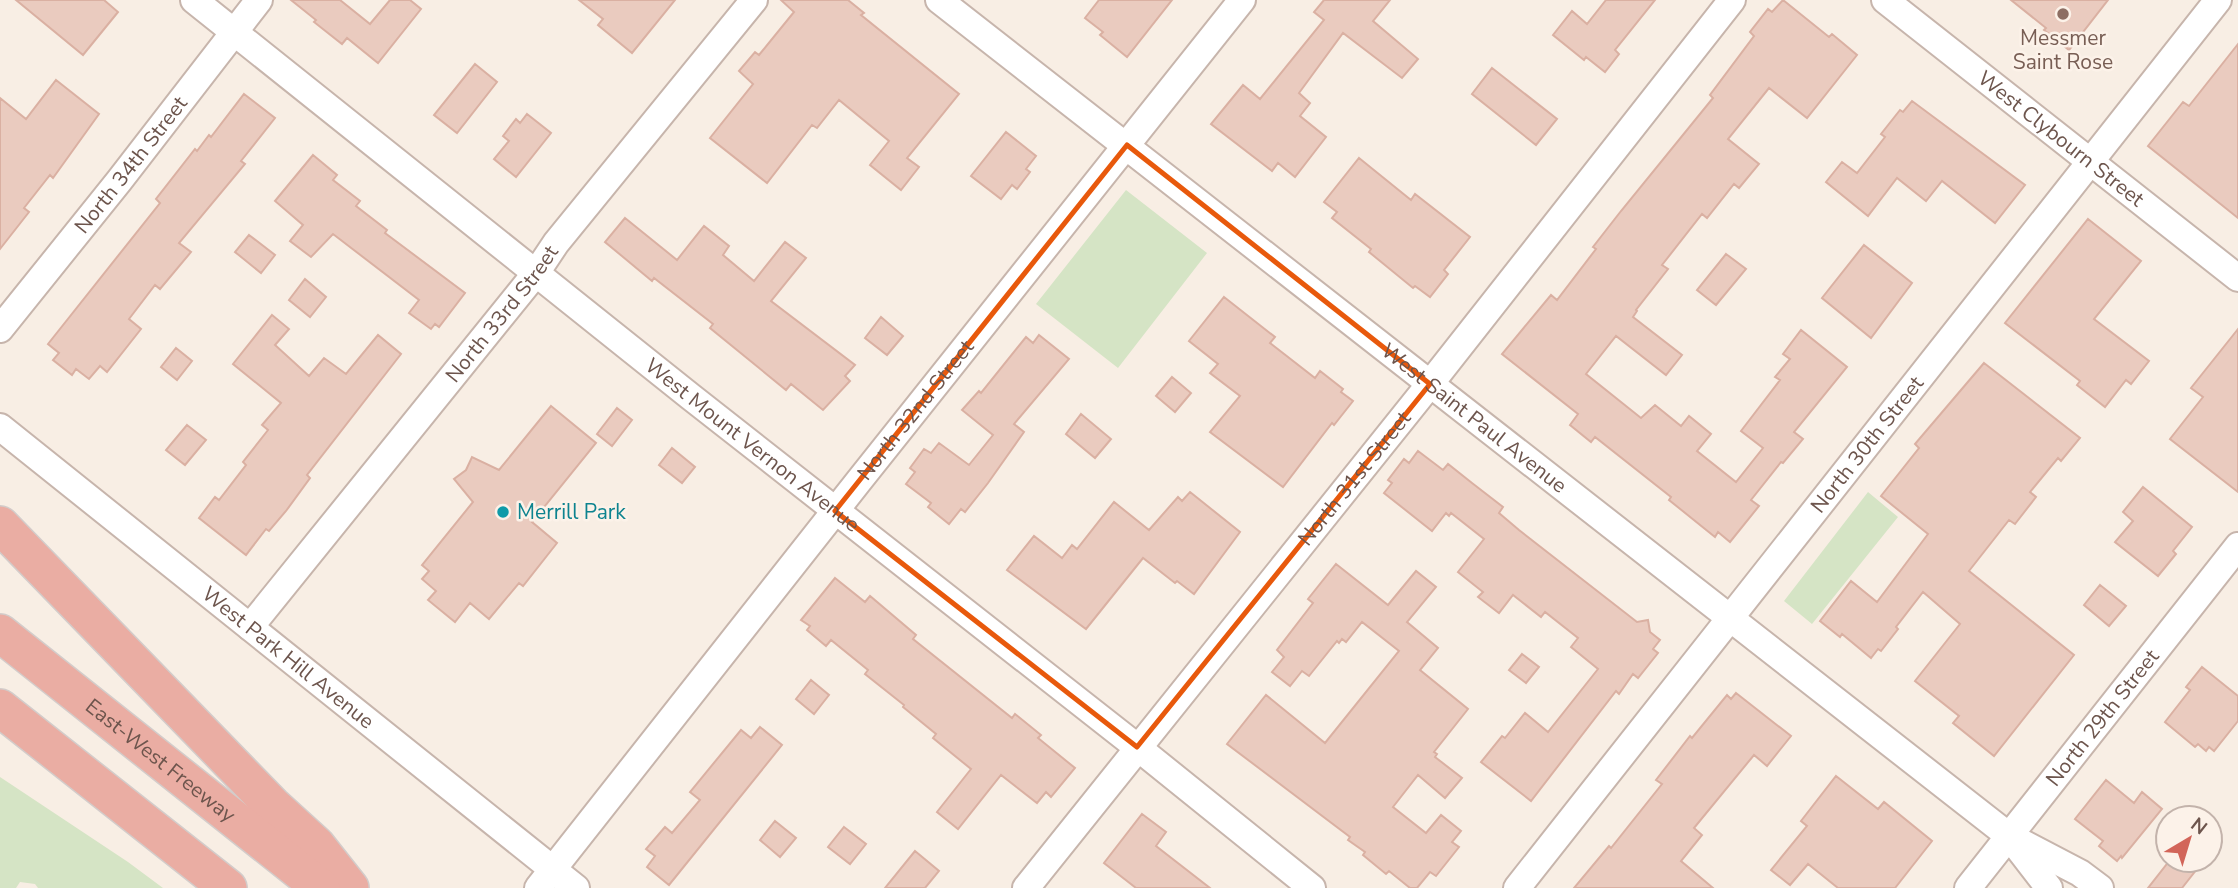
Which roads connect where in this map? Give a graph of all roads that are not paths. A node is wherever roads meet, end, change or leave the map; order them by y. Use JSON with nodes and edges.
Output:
{"nodes":[{"id":1,"x":194,"y":0,"type":"edge"},
{"id":2,"x":259,"y":0,"type":"edge"},
{"id":3,"x":754,"y":0,"type":"edge"},
{"id":4,"x":939,"y":0,"type":"edge"},
{"id":5,"x":1242,"y":0,"type":"edge"},
{"id":6,"x":1732,"y":0,"type":"edge"},
{"id":7,"x":1885,"y":0,"type":"edge"},
{"id":8,"x":2218,"y":0,"type":"edge"},
{"id":9,"x":234,"y":31,"type":"junction"},
{"id":10,"x":1127,"y":145,"type":"junction"},
{"id":11,"x":2091,"y":162,"type":"junction"},
{"id":12,"x":536,"y":273,"type":"junction"},
{"id":13,"x":2238,"y":278,"type":"edge"},
{"id":14,"x":0,"y":329,"type":"edge"},
{"id":15,"x":1430,"y":384,"type":"junction"},
{"id":16,"x":0,"y":427,"type":"edge"},
{"id":17,"x":835,"y":511,"type":"junction"},
{"id":18,"x":0,"y":525,"type":"edge"},
{"id":19,"x":2238,"y":546,"type":"edge"},
{"id":20,"x":1729,"y":618,"type":"junction"},
{"id":21,"x":250,"y":627,"type":"junction"},
{"id":22,"x":0,"y":633,"type":"edge"},
{"id":23,"x":0,"y":708,"type":"edge"},
{"id":24,"x":1137,"y":747,"type":"junction"},
{"id":25,"x":2009,"y":836,"type":"junction"},
{"id":26,"x":545,"y":879,"type":"edge"},
{"id":27,"x":228,"y":888,"type":"edge"},
{"id":28,"x":321,"y":888,"type":"edge"},
{"id":29,"x":350,"y":888,"type":"edge"},
{"id":30,"x":576,"y":888,"type":"edge"},
{"id":31,"x":1026,"y":888,"type":"edge"},
{"id":32,"x":1312,"y":888,"type":"edge"},
{"id":33,"x":1517,"y":888,"type":"edge"},
{"id":34,"x":1968,"y":888,"type":"edge"},
{"id":35,"x":2049,"y":888,"type":"edge"},
{"id":36,"x":2100,"y":888,"type":"edge"}],
"edges":[{"from":1,"to":9,"type":"street","name":"West Mount Vernon Avenue"},
{"from":2,"to":9,"type":"street","name":"North 34th Street"},
{"from":3,"to":12,"type":"street","name":"North 33rd Street"},
{"from":4,"to":10,"type":"street","name":"West Saint Paul Avenue"},
{"from":5,"to":10,"type":"street","name":"North 32nd Street"},
{"from":6,"to":15,"type":"street","name":"North 31st Street"},
{"from":7,"to":11,"type":"street","name":"West Clybourn Street"},
{"from":8,"to":11,"type":"street","name":"North 30th Street"},
{"from":9,"to":12,"type":"street","name":"West Mount Vernon Avenue"},
{"from":9,"to":14,"type":"street","name":"North 34th Street"},
{"from":10,"to":15,"type":"street","name":"West Saint Paul Avenue"},
{"from":10,"to":17,"type":"street","name":"North 32nd Street"},
{"from":11,"to":13,"type":"street","name":"West Clybourn Street"},
{"from":11,"to":20,"type":"street","name":"North 30th Street"},
{"from":12,"to":17,"type":"street","name":"West Mount Vernon Avenue"},
{"from":12,"to":21,"type":"street","name":"North 33rd Street"},
{"from":15,"to":20,"type":"street","name":"West Saint Paul Avenue"},
{"from":15,"to":24,"type":"street","name":"North 31st Street"},
{"from":16,"to":21,"type":"street","name":"West Park Hill Avenue"},
{"from":17,"to":24,"type":"street","name":"West Mount Vernon Avenue"},
{"from":17,"to":26,"type":"street","name":"North 32nd Street"},
{"from":18,"to":29,"type":"highway"},
{"from":19,"to":25,"type":"street","name":"North 29th Street"},
{"from":20,"to":25,"type":"street","name":"West Saint Paul Avenue"},
{"from":20,"to":33,"type":"street","name":"North 30th Street"},
{"from":21,"to":26,"type":"street","name":"West Park Hill Avenue"},
{"from":22,"to":28,"type":"highway","name":"East-West Freeway"},
{"from":23,"to":27,"type":"highway"},
{"from":24,"to":31,"type":"street","name":"North 31st Street"},
{"from":24,"to":32,"type":"street","name":"West Mount Vernon Avenue"},
{"from":25,"to":34,"type":"street","name":"North 29th Street"},
{"from":25,"to":35,"type":"street","name":"West Saint Paul Avenue"},
{"from":25,"to":36,"type":"street","name":"West Saint Paul Avenue"},
{"from":26,"to":30,"type":"street","name":"West Park Hill Avenue"}]}
